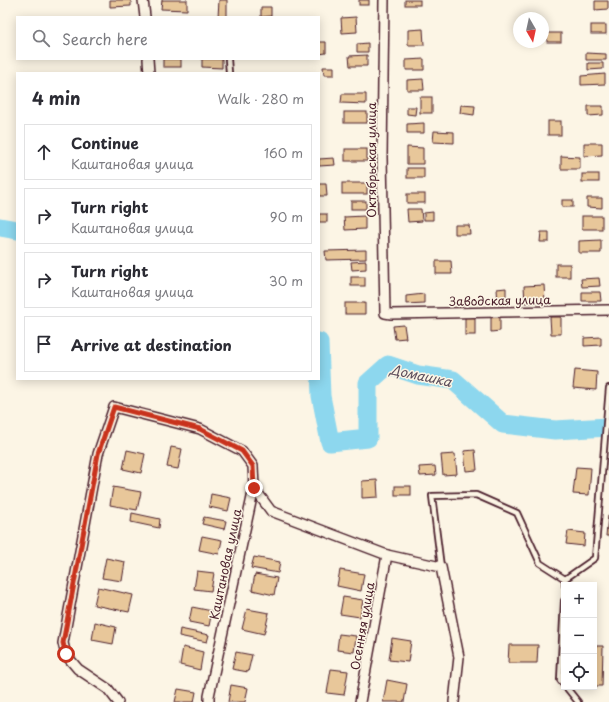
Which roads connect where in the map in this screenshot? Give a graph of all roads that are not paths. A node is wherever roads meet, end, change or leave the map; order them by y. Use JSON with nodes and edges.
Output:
{"nodes":[{"id":1,"x":143,"y":0,"type":"edge"},
{"id":2,"x":384,"y":0,"type":"edge"},
{"id":3,"x":145,"y":16,"type":"edge"},
{"id":4,"x":148,"y":60,"type":"edge"},
{"id":5,"x":228,"y":60,"type":"edge"},
{"id":6,"x":149,"y":72,"type":"edge"},
{"id":7,"x":228,"y":72,"type":"edge"},
{"id":8,"x":609,"y":310,"type":"edge"},
{"id":9,"x":391,"y":314,"type":"joint"},
{"id":10,"x":609,"y":388,"type":"edge"},
{"id":11,"x":254,"y":488,"type":"junction"},
{"id":12,"x":387,"y":555,"type":"junction"},
{"id":13,"x":441,"y":567,"type":"junction"},
{"id":14,"x":565,"y":579,"type":"joint"},
{"id":15,"x":563,"y":618,"type":"edge"},
{"id":16,"x":561,"y":654,"type":"edge"},
{"id":17,"x":561,"y":660,"type":"edge"},
{"id":18,"x":561,"y":681,"type":"edge"},
{"id":19,"x":568,"y":690,"type":"edge"},
{"id":20,"x":118,"y":702,"type":"edge"},
{"id":21,"x":209,"y":702,"type":"edge"},
{"id":22,"x":360,"y":702,"type":"edge"},
{"id":23,"x":454,"y":702,"type":"edge"},
{"id":24,"x":578,"y":702,"type":"edge"}],
"edges":[{"from":1,"to":3,"type":"street"},
{"from":2,"to":9,"type":"street","name":"Октябрьская улица"},
{"from":4,"to":6,"type":"street"},
{"from":5,"to":7,"type":"lane"},
{"from":8,"to":9,"type":"street","name":"Заводская улица"},
{"from":10,"to":14,"type":"lane"},
{"from":11,"to":12,"type":"street"},
{"from":11,"to":20,"type":"street","name":"Каштановая улица"},
{"from":11,"to":21,"type":"street","name":"Каштановая улица"},
{"from":12,"to":13,"type":"street"},
{"from":12,"to":22,"type":"street","name":"Осенняя улица"},
{"from":13,"to":14,"type":"lane"},
{"from":13,"to":23,"type":"street"},
{"from":15,"to":16,"type":"lane"},
{"from":17,"to":18,"type":"lane"},
{"from":19,"to":24,"type":"lane"}]}
